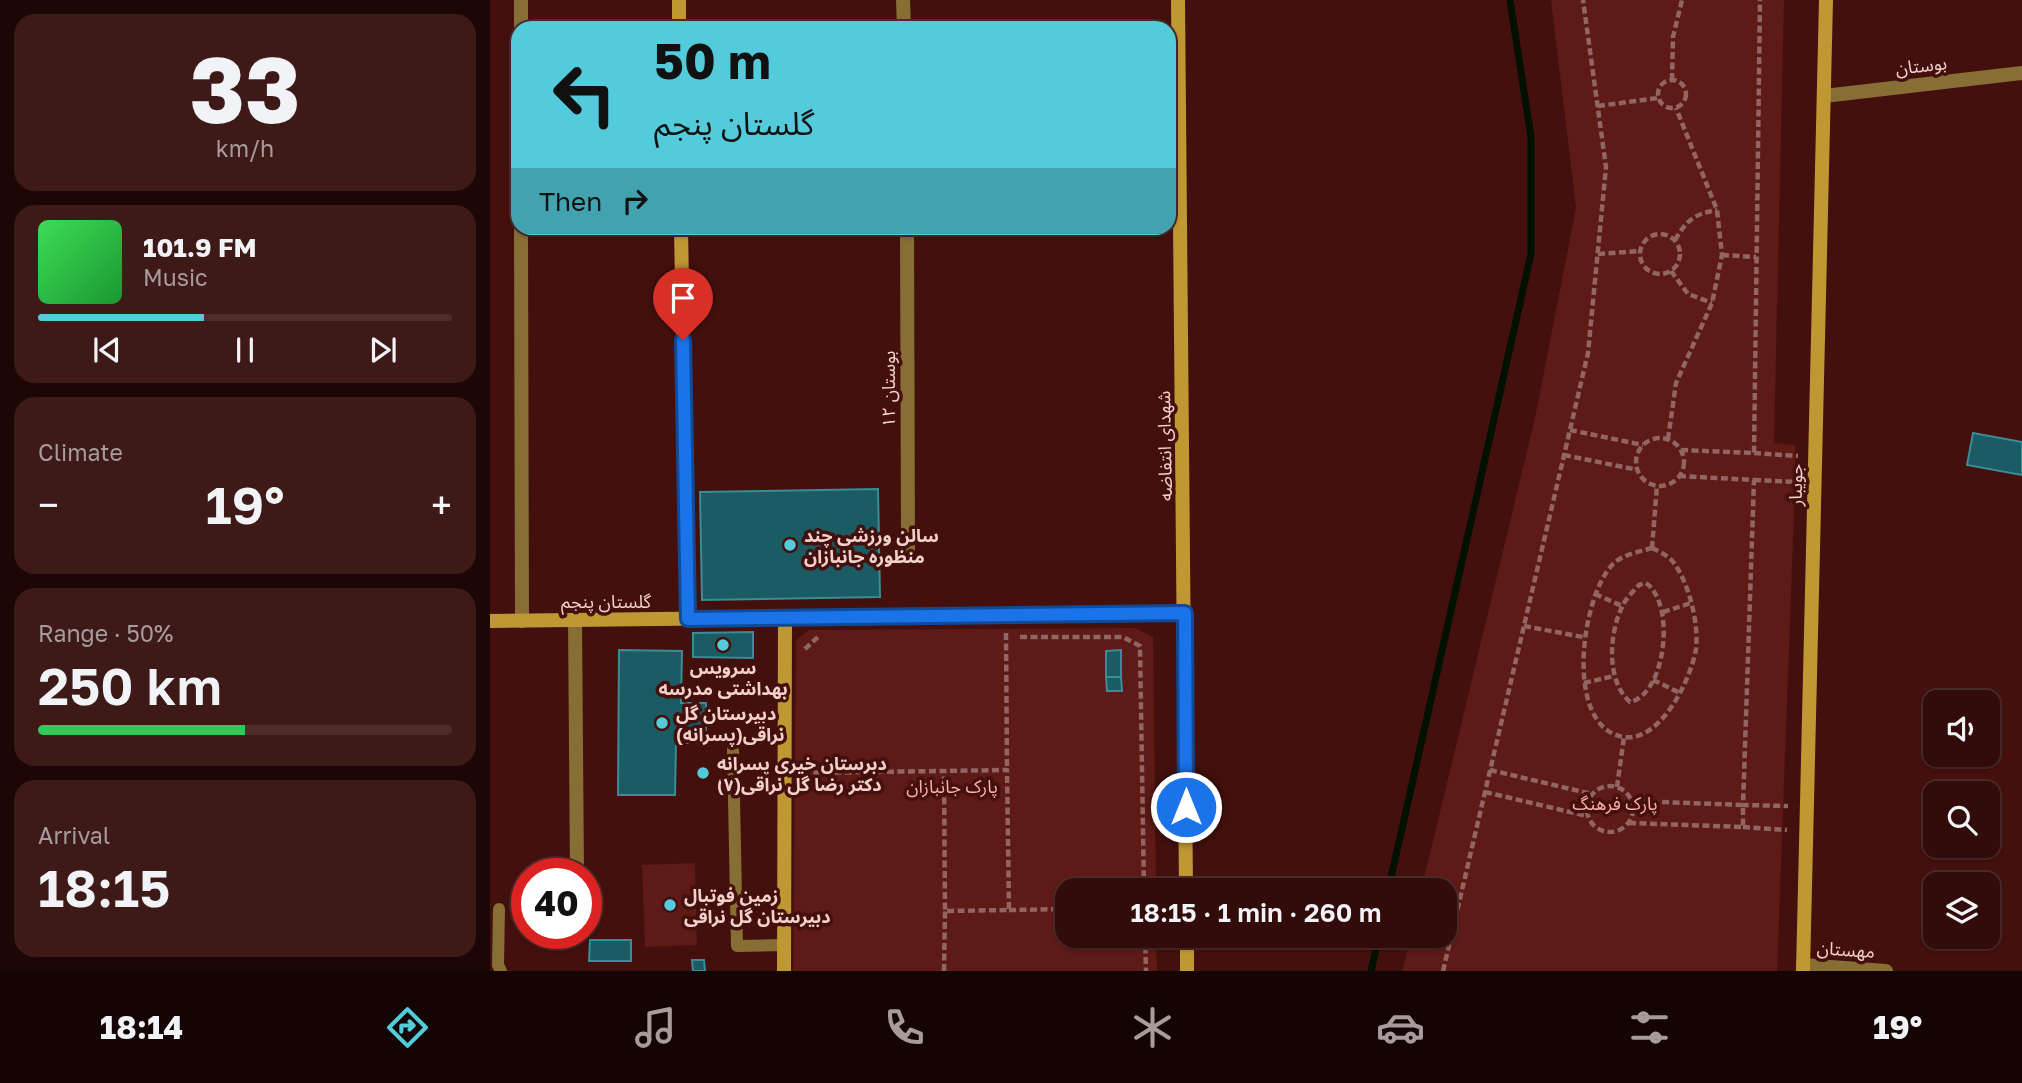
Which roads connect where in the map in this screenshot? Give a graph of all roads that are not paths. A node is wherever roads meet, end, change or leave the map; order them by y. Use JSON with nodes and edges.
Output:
{"nodes":[{"id":1,"x":521,"y":0,"type":"edge"},
{"id":2,"x":679,"y":0,"type":"edge"},
{"id":3,"x":903,"y":0,"type":"edge"},
{"id":4,"x":1178,"y":0,"type":"edge"},
{"id":5,"x":1826,"y":0,"type":"edge"},
{"id":6,"x":521,"y":21,"type":"edge"},
{"id":7,"x":679,"y":21,"type":"edge"},
{"id":8,"x":904,"y":21,"type":"edge"},
{"id":9,"x":2022,"y":73,"type":"edge"},
{"id":10,"x":1824,"y":96,"type":"junction"},
{"id":11,"x":521,"y":235,"type":"edge"},
{"id":12,"x":681,"y":235,"type":"edge"},
{"id":13,"x":907,"y":235,"type":"edge"},
{"id":14,"x":908,"y":550,"type":"dead end"},
{"id":15,"x":1185,"y":613,"type":"junction"},
{"id":16,"x":785,"y":618,"type":"junction"},
{"id":17,"x":688,"y":619,"type":"junction"},
{"id":18,"x":575,"y":620,"type":"junction"},
{"id":19,"x":490,"y":621,"type":"edge"},
{"id":20,"x":522,"y":621,"type":"junction"},
{"id":21,"x":733,"y":750,"type":"dead end"},
{"id":22,"x":577,"y":858,"type":"edge"},
{"id":23,"x":1186,"y":878,"type":"edge"},
{"id":24,"x":499,"y":909,"type":"dead end"},
{"id":25,"x":784,"y":945,"type":"junction"},
{"id":26,"x":1186,"y":948,"type":"edge"},
{"id":27,"x":1803,"y":968,"type":"edge"},
{"id":28,"x":501,"y":971,"type":"edge"},
{"id":29,"x":784,"y":971,"type":"edge"},
{"id":30,"x":1187,"y":971,"type":"edge"},
{"id":31,"x":1886,"y":971,"type":"edge"}],
"edges":[{"from":1,"to":6,"type":"street"},
{"from":2,"to":7,"type":"street"},
{"from":3,"to":8,"type":"street"},
{"from":4,"to":15,"type":"street","name":"شهدای انتفاضه"},
{"from":5,"to":10,"type":"street","name":"جویبار"},
{"from":9,"to":10,"type":"street","name":"بوستان"},
{"from":10,"to":27,"type":"street","name":"جویبار"},
{"from":11,"to":20,"type":"street"},
{"from":12,"to":17,"type":"street"},
{"from":13,"to":14,"type":"street","name":"بوستان ۱۲"},
{"from":15,"to":16,"type":"street","name":"گلستان پنجم"},
{"from":15,"to":23,"type":"street","name":"شهدای انتفاضه"},
{"from":16,"to":17,"type":"street","name":"گلستان پنجم"},
{"from":16,"to":25,"type":"street"},
{"from":17,"to":18,"type":"street","name":"گلستان پنجم"},
{"from":18,"to":20,"type":"street","name":"گلستان پنجم"},
{"from":18,"to":22,"type":"street"},
{"from":19,"to":20,"type":"street","name":"گلستان پنجم"},
{"from":21,"to":25,"type":"lane"},
{"from":24,"to":28,"type":"lane"},
{"from":25,"to":29,"type":"street"},
{"from":26,"to":30,"type":"street"},
{"from":27,"to":31,"type":"street","name":"مهستان"}]}
